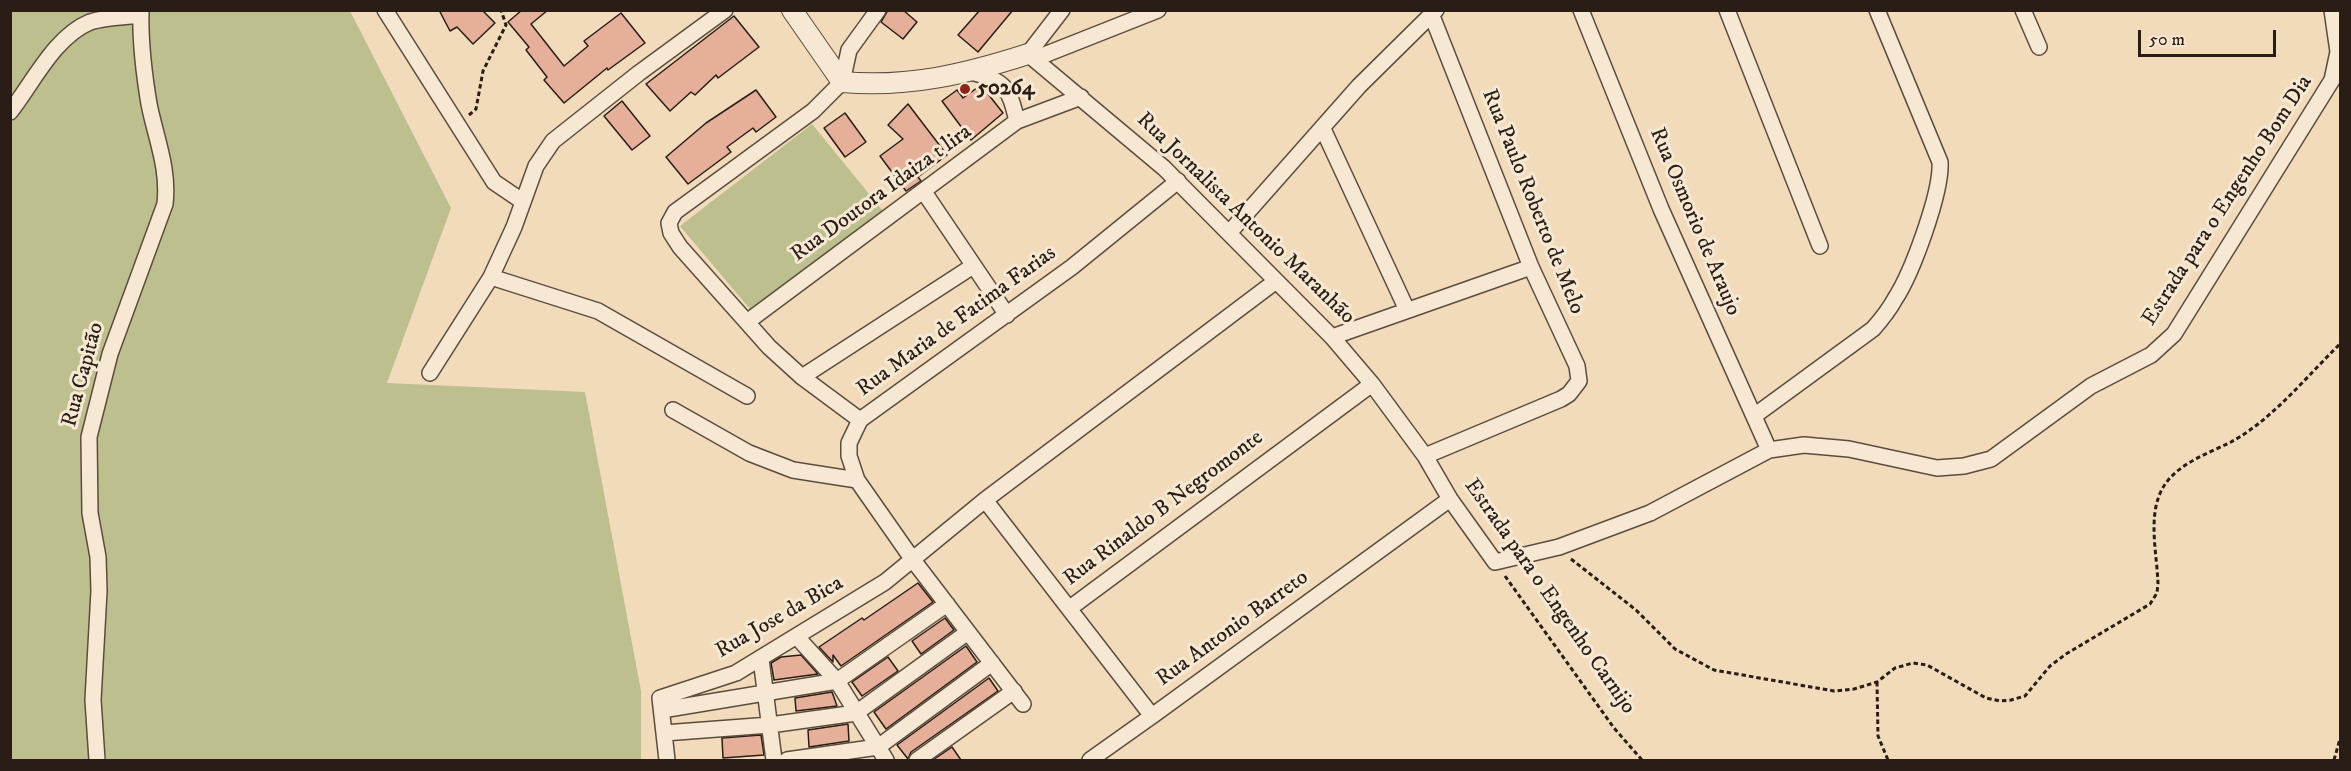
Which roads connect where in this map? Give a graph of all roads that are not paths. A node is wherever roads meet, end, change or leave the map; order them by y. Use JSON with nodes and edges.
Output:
{"nodes":[{"id":1,"x":385,"y":10,"type":"edge"},
{"id":2,"x":725,"y":10,"type":"edge"},
{"id":3,"x":792,"y":10,"type":"edge"},
{"id":4,"x":878,"y":10,"type":"edge"},
{"id":5,"x":1062,"y":10,"type":"edge"},
{"id":6,"x":1158,"y":10,"type":"edge"},
{"id":7,"x":1581,"y":10,"type":"edge"},
{"id":8,"x":1727,"y":10,"type":"edge"},
{"id":9,"x":1877,"y":10,"type":"edge"},
{"id":10,"x":2023,"y":10,"type":"edge"},
{"id":11,"x":2332,"y":10,"type":"edge"},
{"id":12,"x":141,"y":13,"type":"edge"},
{"id":13,"x":1434,"y":13,"type":"edge"},
{"id":14,"x":2039,"y":47,"type":"dead end"},
{"id":15,"x":1031,"y":57,"type":"junction"},
{"id":16,"x":972,"y":72,"type":"junction"},
{"id":17,"x":842,"y":82,"type":"junction"},
{"id":18,"x":1081,"y":97,"type":"junction"},
{"id":19,"x":10,"y":112,"type":"edge"},
{"id":20,"x":1017,"y":121,"type":"junction"},
{"id":21,"x":1323,"y":129,"type":"junction"},
{"id":22,"x":1178,"y":181,"type":"junction"},
{"id":23,"x":924,"y":192,"type":"junction"},
{"id":24,"x":522,"y":201,"type":"junction"},
{"id":25,"x":1229,"y":233,"type":"junction"},
{"id":26,"x":1820,"y":246,"type":"dead end"},
{"id":27,"x":973,"y":266,"type":"junction"},
{"id":28,"x":1531,"y":267,"type":"junction"},
{"id":29,"x":491,"y":277,"type":"junction"},
{"id":30,"x":1276,"y":281,"type":"junction"},
{"id":31,"x":1407,"y":310,"type":"junction"},
{"id":32,"x":1007,"y":315,"type":"junction"},
{"id":33,"x":747,"y":322,"type":"junction"},
{"id":34,"x":1332,"y":337,"type":"junction"},
{"id":35,"x":430,"y":373,"type":"dead end"},
{"id":36,"x":802,"y":377,"type":"junction"},
{"id":37,"x":1372,"y":384,"type":"junction"},
{"id":38,"x":747,"y":396,"type":"dead end"},
{"id":39,"x":673,"y":410,"type":"dead end"},
{"id":40,"x":1754,"y":416,"type":"junction"},
{"id":41,"x":860,"y":420,"type":"junction"},
{"id":42,"x":1769,"y":450,"type":"junction"},
{"id":43,"x":1425,"y":456,"type":"junction"},
{"id":44,"x":857,"y":480,"type":"junction"},
{"id":45,"x":1450,"y":499,"type":"junction"},
{"id":46,"x":986,"y":500,"type":"junction"},
{"id":47,"x":913,"y":560,"type":"junction"},
{"id":48,"x":947,"y":604,"type":"junction"},
{"id":49,"x":1070,"y":608,"type":"junction"},
{"id":50,"x":968,"y":632,"type":"junction"},
{"id":51,"x":797,"y":637,"type":"junction"},
{"id":52,"x":761,"y":659,"type":"junction"},
{"id":53,"x":992,"y":663,"type":"junction"},
{"id":54,"x":837,"y":681,"type":"junction"},
{"id":55,"x":764,"y":691,"type":"junction"},
{"id":56,"x":1014,"y":691,"type":"junction"},
{"id":57,"x":661,"y":704,"type":"junction"},
{"id":58,"x":1023,"y":704,"type":"dead end"},
{"id":59,"x":856,"y":713,"type":"junction"},
{"id":60,"x":1152,"y":716,"type":"junction"},
{"id":61,"x":770,"y":725,"type":"junction"},
{"id":62,"x":664,"y":733,"type":"junction"},
{"id":63,"x":878,"y":747,"type":"junction"},
{"id":64,"x":97,"y":760,"type":"edge"},
{"id":65,"x":667,"y":760,"type":"edge"},
{"id":66,"x":774,"y":760,"type":"edge"},
{"id":67,"x":787,"y":760,"type":"edge"},
{"id":68,"x":886,"y":760,"type":"edge"},
{"id":69,"x":917,"y":760,"type":"edge"},
{"id":70,"x":1090,"y":760,"type":"edge"}],
"edges":[{"from":1,"to":24,"type":"street"},
{"from":2,"to":24,"type":"street"},
{"from":3,"to":17,"type":"street"},
{"from":4,"to":17,"type":"street"},
{"from":5,"to":15,"type":"street"},
{"from":6,"to":15,"type":"street"},
{"from":7,"to":40,"type":"street","name":"Rua Osmorio de Araujo"},
{"from":8,"to":26,"type":"street"},
{"from":9,"to":40,"type":"street"},
{"from":10,"to":14,"type":"street"},
{"from":11,"to":42,"type":"street","name":"Estrada para o Engenho Bom Dia"},
{"from":12,"to":19,"type":"street"},
{"from":12,"to":64,"type":"street","name":"Rua Capitão"},
{"from":13,"to":21,"type":"street"},
{"from":13,"to":28,"type":"street","name":"Rua Paulo Roberto de Melo"},
{"from":15,"to":16,"type":"street"},
{"from":15,"to":18,"type":"street","name":"Rua Jornalista Antonio Maranhão"},
{"from":16,"to":17,"type":"street"},
{"from":16,"to":20,"type":"street"},
{"from":17,"to":33,"type":"street"},
{"from":18,"to":20,"type":"street","name":"Rua Doutora Idaiza t lira"},
{"from":18,"to":22,"type":"street","name":"Rua Jornalista Antonio Maranhão"},
{"from":20,"to":23,"type":"street","name":"Rua Doutora Idaiza t lira"},
{"from":21,"to":25,"type":"street"},
{"from":21,"to":31,"type":"street"},
{"from":22,"to":25,"type":"street","name":"Rua Jornalista Antonio Maranhão"},
{"from":22,"to":32,"type":"street","name":"Rua Maria de Fatima Farias"},
{"from":23,"to":27,"type":"street"},
{"from":23,"to":33,"type":"street","name":"Rua Doutora Idaiza t lira"},
{"from":24,"to":29,"type":"street"},
{"from":25,"to":30,"type":"street","name":"Rua Jornalista Antonio Maranhão"},
{"from":27,"to":32,"type":"street"},
{"from":27,"to":36,"type":"street"},
{"from":28,"to":31,"type":"street"},
{"from":28,"to":43,"type":"street","name":"Rua Paulo Roberto de Melo"},
{"from":29,"to":35,"type":"street"},
{"from":29,"to":38,"type":"street"},
{"from":30,"to":34,"type":"street","name":"Rua Jornalista Antonio Maranhão"},
{"from":30,"to":46,"type":"street"},
{"from":31,"to":34,"type":"street"},
{"from":32,"to":41,"type":"street","name":"Rua Maria de Fatima Farias"},
{"from":33,"to":36,"type":"street"},
{"from":34,"to":37,"type":"street","name":"Rua Jornalista Antonio Maranhão"},
{"from":36,"to":41,"type":"street"},
{"from":37,"to":43,"type":"street","name":"Rua Jornalista Antonio Maranhão"},
{"from":37,"to":49,"type":"street","name":"Rua Rinaldo B Negromonte"},
{"from":39,"to":44,"type":"street"},
{"from":40,"to":42,"type":"street","name":"Rua Osmorio de Araujo"},
{"from":41,"to":44,"type":"street","name":"Rua Maria de Fatima Farias"},
{"from":42,"to":45,"type":"street","name":"Estrada para o Engenho Carnijo"},
{"from":43,"to":45,"type":"street","name":"Estrada para o Engenho Carnijo"},
{"from":44,"to":47,"type":"street","name":"Rua Maria de Fatima Farias"},
{"from":45,"to":60,"type":"street","name":"Rua Antonio Barreto"},
{"from":46,"to":47,"type":"street","name":"Rua Jose da Bica"},
{"from":46,"to":49,"type":"street","name":"Rua Rinaldo B Negromonte"},
{"from":47,"to":48,"type":"street","name":"Rua Maria de Fatima Farias"},
{"from":47,"to":51,"type":"street","name":"Rua Jose da Bica"},
{"from":48,"to":50,"type":"street","name":"Rua Maria de Fatima Farias"},
{"from":48,"to":54,"type":"street"},
{"from":49,"to":60,"type":"street","name":"Rua Antonio Barreto"},
{"from":50,"to":53,"type":"street","name":"Rua Maria de Fatima Farias"},
{"from":50,"to":59,"type":"street"},
{"from":51,"to":52,"type":"street","name":"Rua Jose da Bica"},
{"from":51,"to":54,"type":"street"},
{"from":52,"to":55,"type":"street"},
{"from":52,"to":57,"type":"street","name":"Rua Jose da Bica"},
{"from":53,"to":56,"type":"street","name":"Rua Maria de Fatima Farias"},
{"from":53,"to":63,"type":"street"},
{"from":54,"to":55,"type":"street"},
{"from":54,"to":59,"type":"street"},
{"from":55,"to":57,"type":"street"},
{"from":55,"to":61,"type":"street"},
{"from":56,"to":58,"type":"street","name":"Rua Maria de Fatima Farias"},
{"from":56,"to":69,"type":"street"},
{"from":57,"to":62,"type":"street"},
{"from":59,"to":61,"type":"street"},
{"from":59,"to":63,"type":"street"},
{"from":60,"to":70,"type":"street"},
{"from":61,"to":62,"type":"street"},
{"from":61,"to":66,"type":"street"},
{"from":62,"to":65,"type":"street"},
{"from":63,"to":67,"type":"street"},
{"from":63,"to":68,"type":"street"}]}
